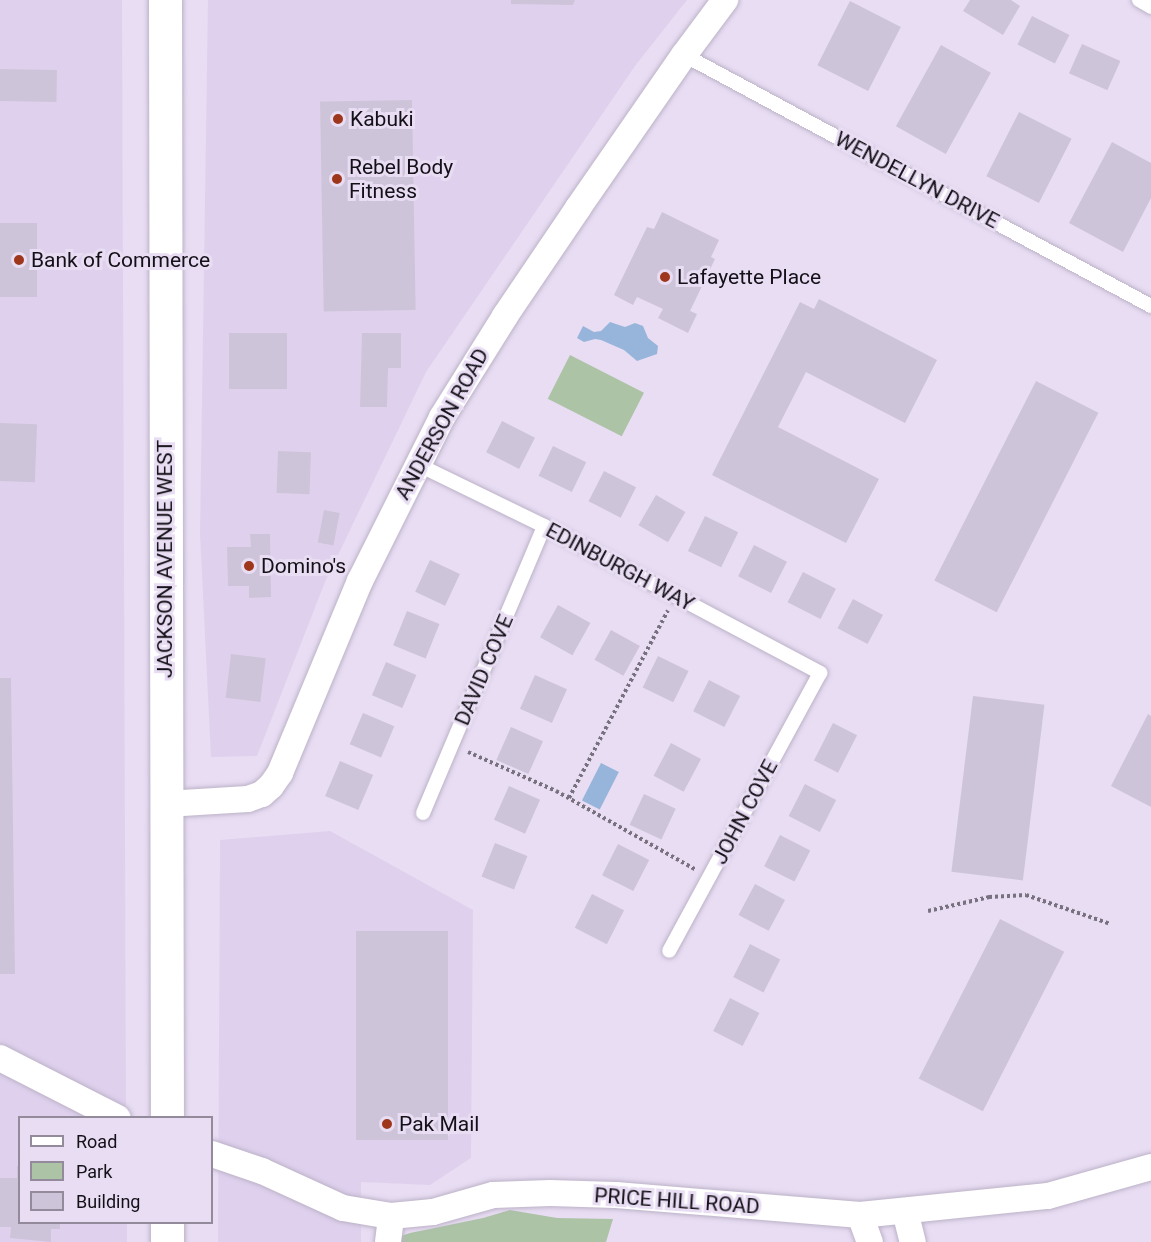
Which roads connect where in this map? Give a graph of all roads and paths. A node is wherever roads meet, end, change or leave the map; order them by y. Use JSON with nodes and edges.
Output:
{"nodes":[{"id":1,"x":165,"y":0,"type":"edge"},
{"id":2,"x":725,"y":0,"type":"edge"},
{"id":3,"x":1139,"y":0,"type":"edge"},
{"id":4,"x":1151,"y":7,"type":"edge"},
{"id":5,"x":684,"y":55,"type":"junction"},
{"id":6,"x":1151,"y":306,"type":"edge"},
{"id":7,"x":417,"y":464,"type":"junction"},
{"id":8,"x":544,"y":526,"type":"junction"},
{"id":9,"x":675,"y":596,"type":"junction"},
{"id":10,"x":820,"y":673,"type":"joint"},
{"id":11,"x":452,"y":746,"type":"junction"},
{"id":12,"x":569,"y":798,"type":"junction"},
{"id":13,"x":166,"y":804,"type":"junction"},
{"id":14,"x":423,"y":813,"type":"dead end"},
{"id":15,"x":709,"y":877,"type":"junction"},
{"id":16,"x":928,"y":911,"type":"dead end"},
{"id":17,"x":1110,"y":924,"type":"dead end"},
{"id":18,"x":669,"y":951,"type":"dead end"},
{"id":19,"x":0,"y":1058,"type":"edge"},
{"id":20,"x":114,"y":1116,"type":"edge"},
{"id":21,"x":167,"y":1116,"type":"edge"},
{"id":22,"x":213,"y":1154,"type":"edge"},
{"id":23,"x":1151,"y":1167,"type":"edge"},
{"id":24,"x":905,"y":1211,"type":"junction"},
{"id":25,"x":860,"y":1215,"type":"junction"},
{"id":26,"x":392,"y":1216,"type":"junction"},
{"id":27,"x":167,"y":1224,"type":"edge"},
{"id":28,"x":167,"y":1242,"type":"edge"},
{"id":29,"x":388,"y":1242,"type":"edge"},
{"id":30,"x":870,"y":1242,"type":"edge"},
{"id":31,"x":913,"y":1242,"type":"edge"}],
"edges":[{"from":1,"to":13,"type":"main road","name":"JACKSON AVENUE WEST"},
{"from":2,"to":5,"type":"street","name":"ANDERSON ROAD"},
{"from":3,"to":4,"type":"lane"},
{"from":5,"to":6,"type":"lane","name":"WENDELLYN DRIVE"},
{"from":5,"to":7,"type":"street","name":"ANDERSON ROAD"},
{"from":7,"to":8,"type":"lane","name":"EDINBURGH WAY"},
{"from":7,"to":13,"type":"street","name":"ANDERSON ROAD"},
{"from":8,"to":9,"type":"lane","name":"EDINBURGH WAY"},
{"from":8,"to":11,"type":"lane","name":"DAVID COVE"},
{"from":9,"to":10,"type":"lane","name":"EDINBURGH WAY"},
{"from":9,"to":12,"type":"path"},
{"from":10,"to":15,"type":"lane","name":"JOHN COVE"},
{"from":11,"to":12,"type":"path"},
{"from":11,"to":14,"type":"lane","name":"DAVID COVE"},
{"from":12,"to":15,"type":"path"},
{"from":13,"to":21,"type":"main road","name":"JACKSON AVENUE WEST"},
{"from":15,"to":18,"type":"lane","name":"JOHN COVE"},
{"from":16,"to":17,"type":"path"},
{"from":19,"to":20,"type":"street"},
{"from":22,"to":26,"type":"street","name":"PRICE HILL ROAD"},
{"from":23,"to":24,"type":"street","name":"PRICE HILL ROAD"},
{"from":24,"to":25,"type":"street","name":"PRICE HILL ROAD"},
{"from":24,"to":31,"type":"street"},
{"from":25,"to":26,"type":"street","name":"PRICE HILL ROAD"},
{"from":25,"to":30,"type":"street"},
{"from":26,"to":29,"type":"street"},
{"from":27,"to":28,"type":"main road"}]}
